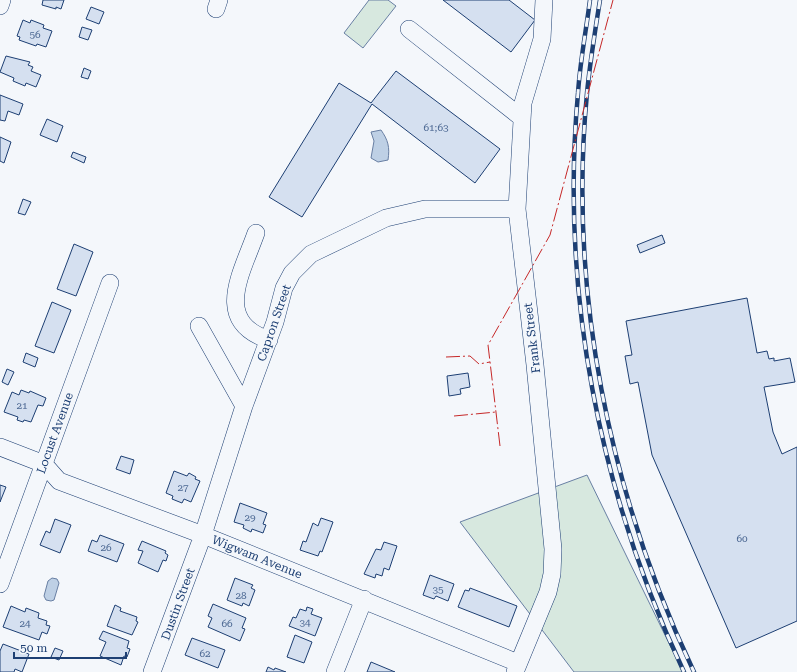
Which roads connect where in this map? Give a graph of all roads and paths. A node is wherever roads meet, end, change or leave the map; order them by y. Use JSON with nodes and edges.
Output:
{"nodes":[{"id":1,"x":2,"y":0,"type":"edge"},
{"id":2,"x":544,"y":0,"type":"edge"},
{"id":3,"x":0,"y":6,"type":"edge"},
{"id":4,"x":409,"y":29,"type":"dead end"},
{"id":5,"x":522,"y":118,"type":"junction"},
{"id":6,"x":517,"y":208,"type":"junction"},
{"id":7,"x":256,"y":234,"type":"dead end"},
{"id":8,"x":110,"y":282,"type":"dead end"},
{"id":9,"x":199,"y":326,"type":"dead end"},
{"id":10,"x":269,"y":340,"type":"junction"},
{"id":11,"x":244,"y":406,"type":"junction"},
{"id":12,"x":0,"y":447,"type":"edge"},
{"id":13,"x":44,"y":464,"type":"junction"},
{"id":14,"x":203,"y":535,"type":"junction"},
{"id":15,"x":0,"y":584,"type":"edge"},
{"id":16,"x":364,"y":599,"type":"junction"},
{"id":17,"x":516,"y":668,"type":"edge"},
{"id":18,"x":152,"y":672,"type":"edge"},
{"id":19,"x":335,"y":672,"type":"edge"}],
"edges":[{"from":1,"to":3,"type":"street"},
{"from":2,"to":5,"type":"street","name":"Frank Street"},
{"from":4,"to":5,"type":"street"},
{"from":5,"to":6,"type":"street","name":"Frank Street"},
{"from":6,"to":10,"type":"street","name":"Capron Street"},
{"from":6,"to":17,"type":"street","name":"Frank Street"},
{"from":7,"to":10,"type":"street"},
{"from":8,"to":13,"type":"street","name":"Locust Avenue"},
{"from":9,"to":11,"type":"street"},
{"from":10,"to":11,"type":"street","name":"Capron Street"},
{"from":11,"to":14,"type":"street","name":"Capron Street"},
{"from":12,"to":13,"type":"street","name":"Wigwam Avenue"},
{"from":13,"to":14,"type":"street","name":"Wigwam Avenue"},
{"from":13,"to":15,"type":"street","name":"Locust Avenue"},
{"from":14,"to":16,"type":"street","name":"Wigwam Avenue"},
{"from":14,"to":18,"type":"street","name":"Dustin Street"},
{"from":16,"to":17,"type":"street","name":"Wigwam Avenue"},
{"from":16,"to":19,"type":"street"}]}
